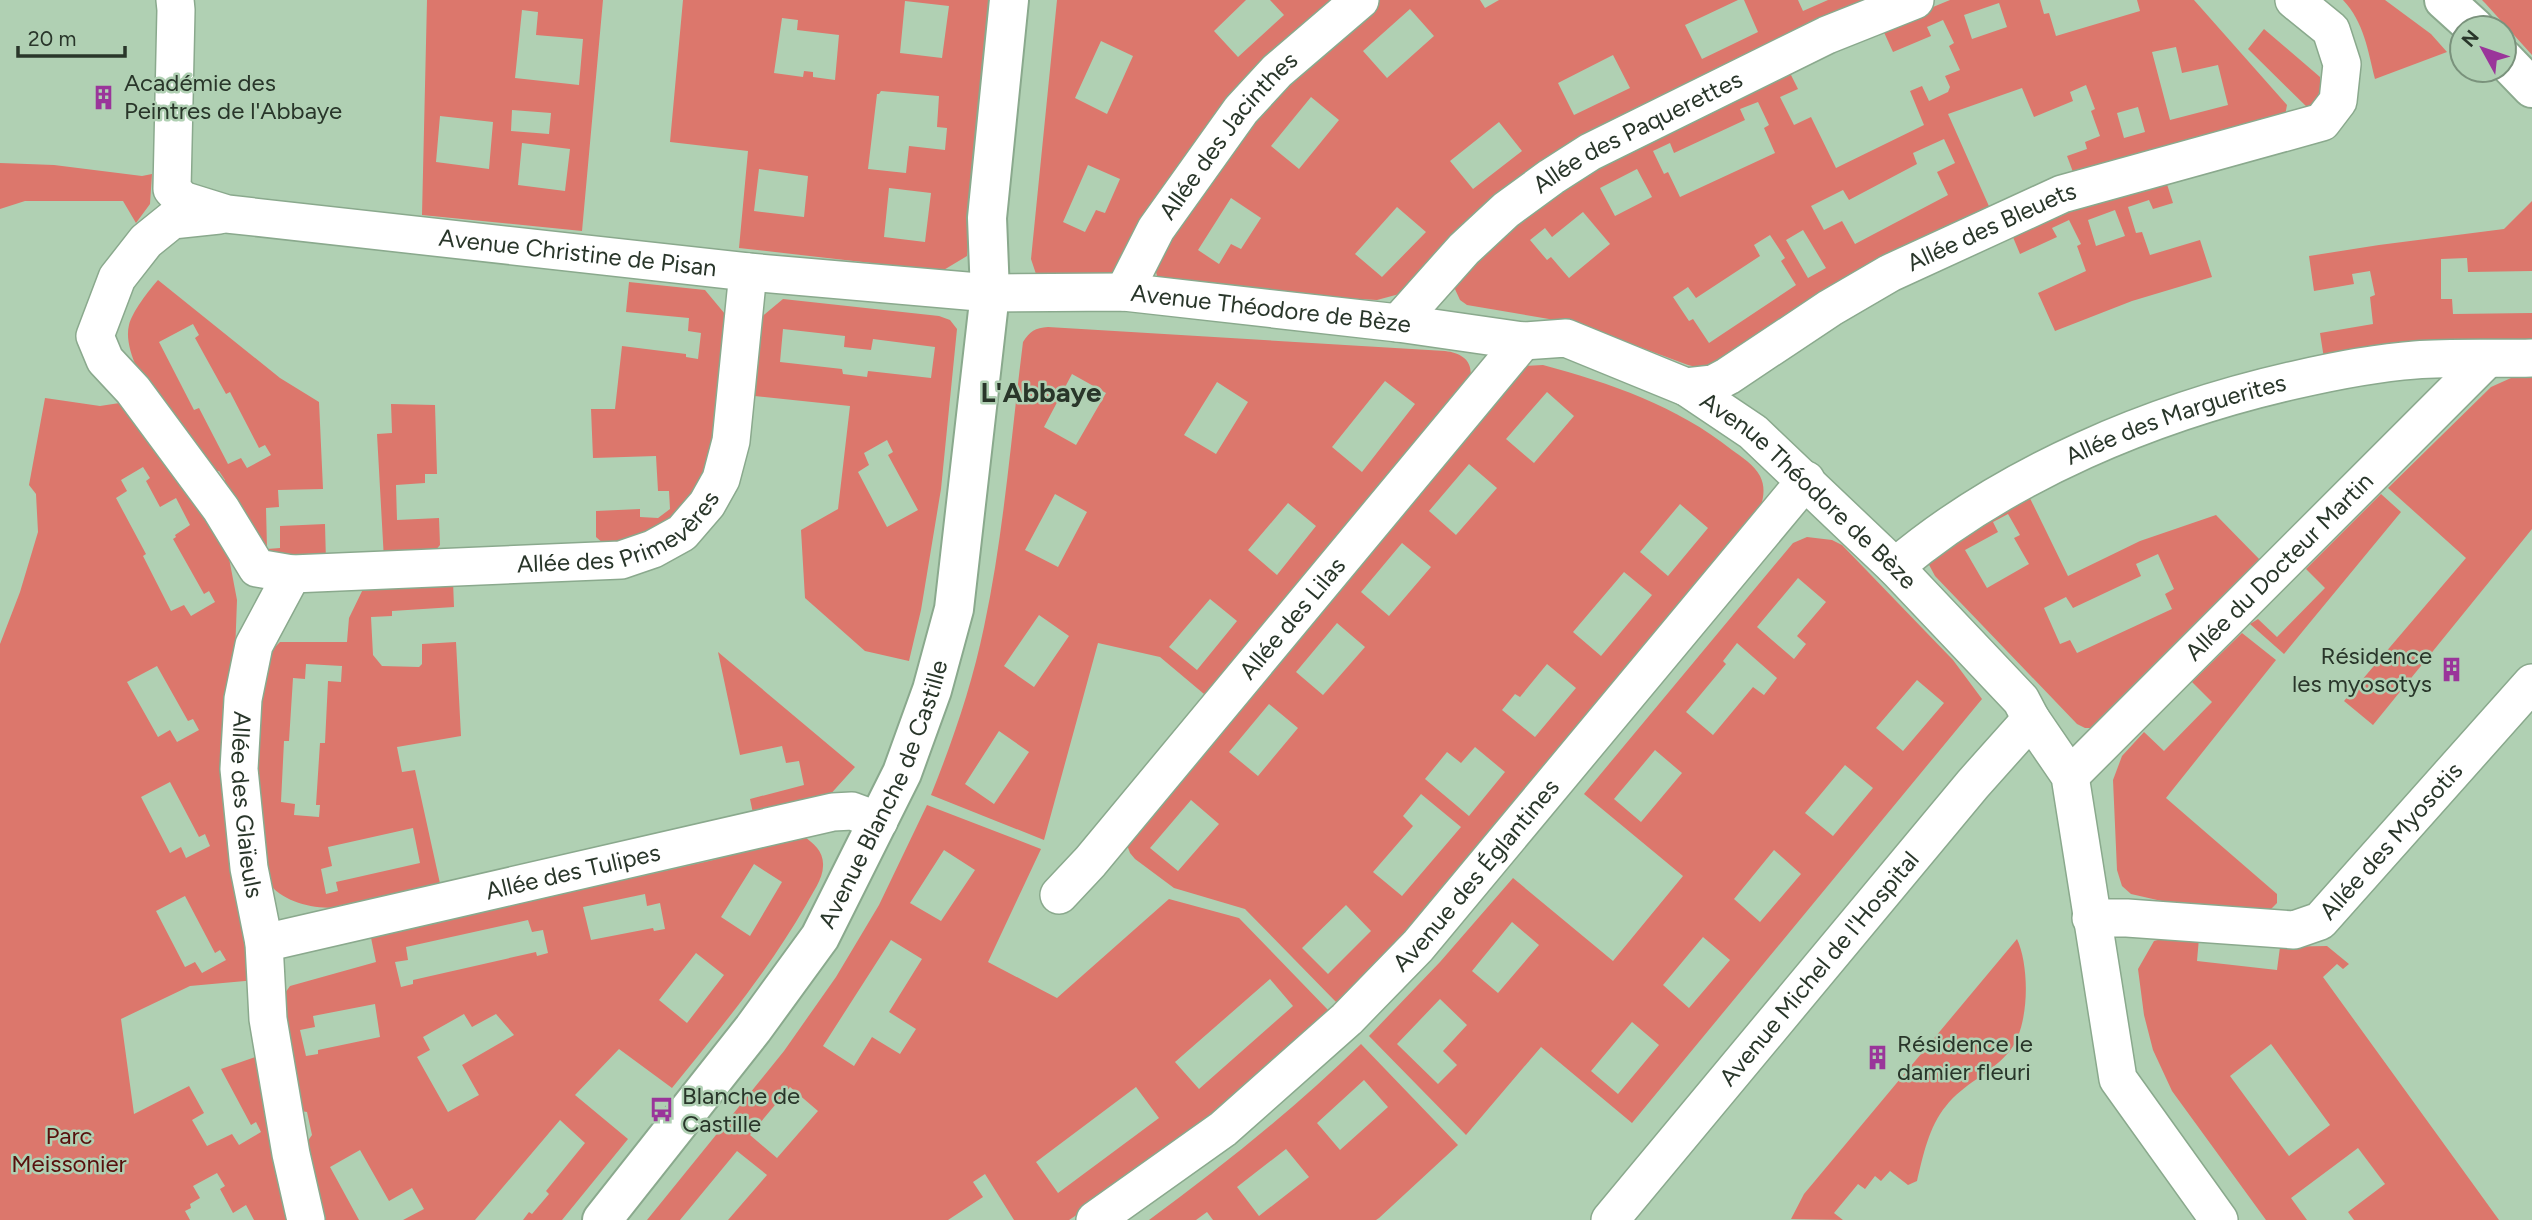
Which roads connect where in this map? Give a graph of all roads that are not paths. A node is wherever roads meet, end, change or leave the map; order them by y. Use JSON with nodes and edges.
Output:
{"nodes":[{"id":1,"x":174,"y":0,"type":"edge"},
{"id":2,"x":1009,"y":0,"type":"edge"},
{"id":3,"x":1036,"y":0,"type":"edge"},
{"id":4,"x":1360,"y":0,"type":"edge"},
{"id":5,"x":1915,"y":0,"type":"edge"},
{"id":6,"x":2294,"y":0,"type":"edge"},
{"id":7,"x":2444,"y":0,"type":"edge"},
{"id":8,"x":2460,"y":14,"type":"edge"},
{"id":9,"x":2518,"y":74,"type":"edge"},
{"id":10,"x":2532,"y":88,"type":"edge"},
{"id":11,"x":227,"y":214,"type":"junction"},
{"id":12,"x":748,"y":272,"type":"junction"},
{"id":13,"x":1124,"y":292,"type":"junction"},
{"id":14,"x":990,"y":293,"type":"junction"},
{"id":15,"x":1398,"y":323,"type":"junction"},
{"id":16,"x":1523,"y":341,"type":"junction"},
{"id":17,"x":2532,"y":358,"type":"edge"},
{"id":18,"x":2487,"y":359,"type":"junction"},
{"id":19,"x":1686,"y":387,"type":"junction"},
{"id":20,"x":1807,"y":480,"type":"junction"},
{"id":21,"x":1895,"y":567,"type":"junction"},
{"id":22,"x":292,"y":575,"type":"junction"},
{"id":23,"x":2532,"y":683,"type":"edge"},
{"id":24,"x":2031,"y":719,"type":"junction"},
{"id":25,"x":2070,"y":776,"type":"junction"},
{"id":26,"x":879,"y":821,"type":"junction"},
{"id":27,"x":1059,"y":895,"type":"dead end"},
{"id":28,"x":2091,"y":918,"type":"junction"},
{"id":29,"x":264,"y":943,"type":"junction"},
{"id":30,"x":306,"y":1220,"type":"edge"},
{"id":31,"x":602,"y":1220,"type":"edge"},
{"id":32,"x":1095,"y":1220,"type":"edge"},
{"id":33,"x":1610,"y":1220,"type":"edge"},
{"id":34,"x":2219,"y":1220,"type":"edge"}],
"edges":[{"from":1,"to":11,"type":"street","name":"Avenue Christine de Pisan"},
{"from":2,"to":14,"type":"street","name":"Avenue Blanche de Castille"},
{"from":3,"to":14,"type":"street","name":"Avenue Blanche de Castille"},
{"from":4,"to":13,"type":"street","name":"Allée des Jacinthes"},
{"from":5,"to":15,"type":"street","name":"Allée des Paquerettes"},
{"from":6,"to":19,"type":"street","name":"Allée des Bleuets"},
{"from":7,"to":8,"type":"street"},
{"from":9,"to":10,"type":"street"},
{"from":11,"to":12,"type":"street","name":"Avenue Christine de Pisan"},
{"from":11,"to":22,"type":"street"},
{"from":12,"to":14,"type":"street","name":"Avenue Christine de Pisan"},
{"from":12,"to":22,"type":"street","name":"Allée des Primevères"},
{"from":13,"to":14,"type":"street","name":"Avenue Théodore de Bèze"},
{"from":13,"to":15,"type":"street","name":"Avenue Théodore de Bèze"},
{"from":14,"to":26,"type":"street","name":"Avenue Blanche de Castille"},
{"from":15,"to":16,"type":"street","name":"Avenue Théodore de Bèze"},
{"from":16,"to":19,"type":"street","name":"Avenue Théodore de Bèze"},
{"from":16,"to":27,"type":"street","name":"Allée des Lilas"},
{"from":17,"to":18,"type":"street"},
{"from":18,"to":21,"type":"street","name":"Allée des Marguerites"},
{"from":18,"to":25,"type":"street","name":"Allée du Docteur Martin"},
{"from":19,"to":20,"type":"street","name":"Avenue Théodore de Bèze"},
{"from":20,"to":21,"type":"street","name":"Avenue Théodore de Bèze"},
{"from":20,"to":32,"type":"street","name":"Avenue des Églantines"},
{"from":21,"to":24,"type":"street","name":"Avenue Théodore de Bèze"},
{"from":22,"to":29,"type":"street","name":"Allée des Glaïeuls"},
{"from":23,"to":28,"type":"street","name":"Allée des Myosotis"},
{"from":24,"to":25,"type":"street","name":"Avenue Théodore de Bèze"},
{"from":24,"to":33,"type":"street","name":"Avenue Michel de l'Hospital"},
{"from":25,"to":28,"type":"street","name":"Avenue Théodore de Bèze"},
{"from":26,"to":29,"type":"street","name":"Allée des Tulipes"},
{"from":26,"to":31,"type":"street","name":"Avenue Blanche de Castille"},
{"from":28,"to":34,"type":"street","name":"Avenue Théodore de Bèze"},
{"from":29,"to":30,"type":"street","name":"Allée des Glaïeuls"}]}
